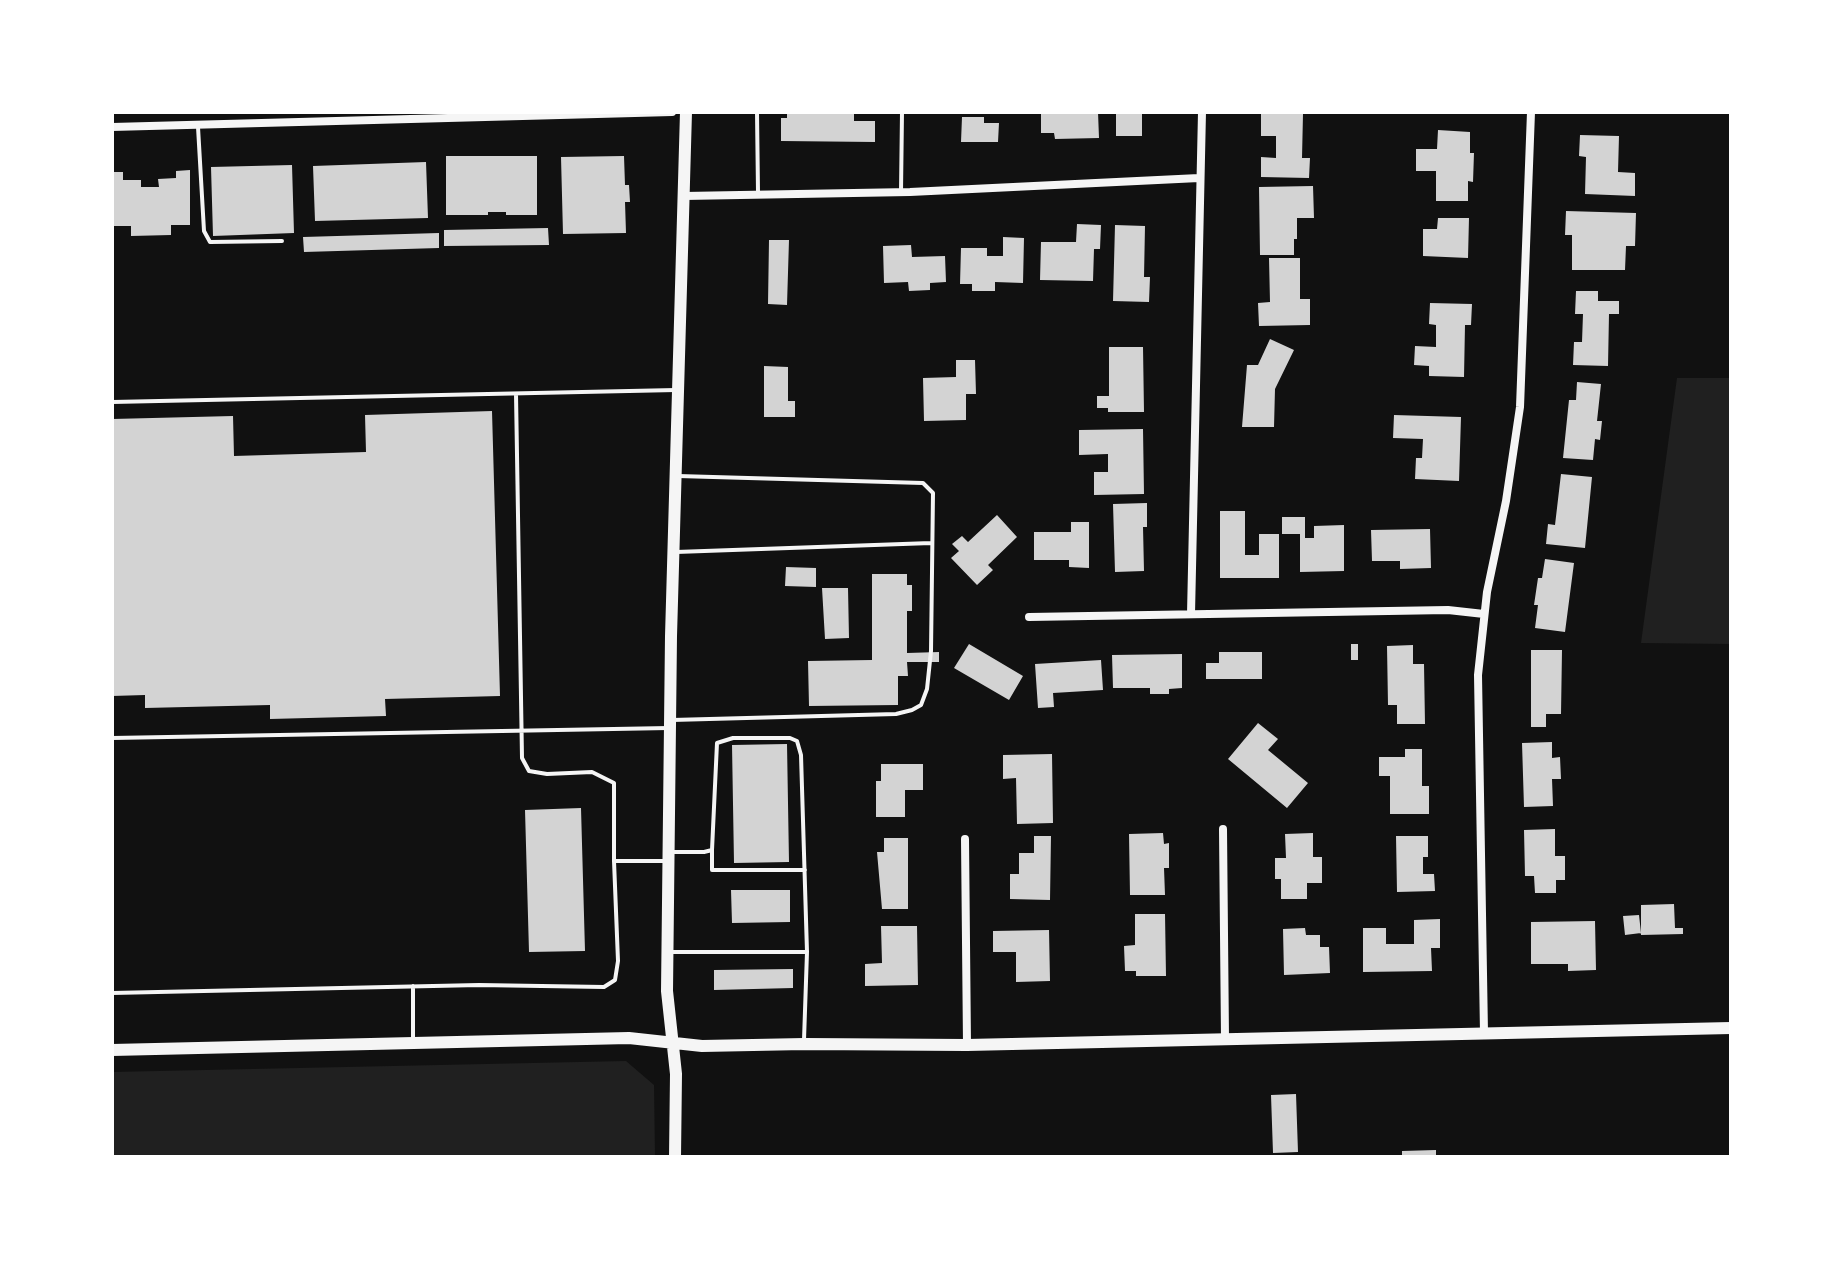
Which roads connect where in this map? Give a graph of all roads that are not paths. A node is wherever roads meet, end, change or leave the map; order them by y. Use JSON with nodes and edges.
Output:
{"nodes":[{"id":1,"x":672,"y":112,"type":"edge"},
{"id":2,"x":686,"y":112,"type":"edge"},
{"id":3,"x":757,"y":112,"type":"edge"},
{"id":4,"x":902,"y":112,"type":"edge"},
{"id":5,"x":1202,"y":112,"type":"edge"},
{"id":6,"x":1531,"y":112,"type":"edge"},
{"id":7,"x":198,"y":125,"type":"junction"},
{"id":8,"x":112,"y":127,"type":"edge"},
{"id":9,"x":1199,"y":178,"type":"junction"},
{"id":10,"x":901,"y":192,"type":"junction"},
{"id":11,"x":758,"y":195,"type":"junction"},
{"id":12,"x":684,"y":196,"type":"junction"},
{"id":13,"x":282,"y":241,"type":"dead end"},
{"id":14,"x":678,"y":390,"type":"junction"},
{"id":15,"x":516,"y":394,"type":"junction"},
{"id":16,"x":112,"y":402,"type":"edge"},
{"id":17,"x":676,"y":476,"type":"junction"},
{"id":18,"x":932,"y":543,"type":"junction"},
{"id":19,"x":673,"y":552,"type":"junction"},
{"id":20,"x":1191,"y":614,"type":"junction"},
{"id":21,"x":1484,"y":614,"type":"junction"},
{"id":22,"x":1029,"y":617,"type":"dead end"},
{"id":23,"x":670,"y":724,"type":"junction"},
{"id":24,"x":521,"y":731,"type":"junction"},
{"id":25,"x":112,"y":738,"type":"edge"},
{"id":26,"x":1223,"y":829,"type":"dead end"},
{"id":27,"x":965,"y":839,"type":"dead end"},
{"id":28,"x":712,"y":850,"type":"junction"},
{"id":29,"x":669,"y":856,"type":"junction"},
{"id":30,"x":614,"y":861,"type":"junction"},
{"id":31,"x":805,"y":870,"type":"junction"},
{"id":32,"x":667,"y":952,"type":"junction"},
{"id":33,"x":807,"y":952,"type":"junction"},
{"id":34,"x":413,"y":986,"type":"junction"},
{"id":35,"x":112,"y":993,"type":"edge"},
{"id":36,"x":1731,"y":1028,"type":"edge"},
{"id":37,"x":1484,"y":1033,"type":"junction"},
{"id":38,"x":1225,"y":1039,"type":"junction"},
{"id":39,"x":413,"y":1044,"type":"junction"},
{"id":40,"x":804,"y":1044,"type":"junction"},
{"id":41,"x":673,"y":1045,"type":"junction"},
{"id":42,"x":967,"y":1045,"type":"junction"},
{"id":43,"x":112,"y":1050,"type":"edge"},
{"id":44,"x":675,"y":1157,"type":"edge"}],
"edges":[{"from":1,"to":7,"type":"street"},
{"from":2,"to":12,"type":"main road"},
{"from":3,"to":11,"type":"lane"},
{"from":4,"to":10,"type":"lane"},
{"from":5,"to":9,"type":"street"},
{"from":6,"to":21,"type":"street"},
{"from":7,"to":8,"type":"street"},
{"from":7,"to":13,"type":"lane"},
{"from":9,"to":10,"type":"street"},
{"from":9,"to":20,"type":"street"},
{"from":10,"to":11,"type":"street"},
{"from":11,"to":12,"type":"street"},
{"from":12,"to":14,"type":"main road"},
{"from":14,"to":15,"type":"lane"},
{"from":14,"to":17,"type":"main road"},
{"from":15,"to":16,"type":"lane"},
{"from":15,"to":24,"type":"lane"},
{"from":17,"to":18,"type":"lane"},
{"from":17,"to":19,"type":"main road"},
{"from":18,"to":19,"type":"lane"},
{"from":18,"to":23,"type":"lane"},
{"from":19,"to":23,"type":"main road"},
{"from":20,"to":21,"type":"street"},
{"from":20,"to":22,"type":"street"},
{"from":21,"to":37,"type":"street"},
{"from":23,"to":24,"type":"lane"},
{"from":23,"to":29,"type":"main road"},
{"from":24,"to":25,"type":"lane"},
{"from":24,"to":30,"type":"lane"},
{"from":26,"to":38,"type":"street"},
{"from":27,"to":42,"type":"street"},
{"from":28,"to":29,"type":"lane"},
{"from":28,"to":31,"type":"lane"},
{"from":28,"to":31,"type":"lane"},
{"from":29,"to":30,"type":"lane"},
{"from":29,"to":32,"type":"main road"},
{"from":30,"to":34,"type":"lane"},
{"from":31,"to":33,"type":"lane"},
{"from":32,"to":33,"type":"lane"},
{"from":32,"to":41,"type":"main road"},
{"from":33,"to":40,"type":"lane"},
{"from":34,"to":35,"type":"lane"},
{"from":34,"to":39,"type":"lane"},
{"from":36,"to":37,"type":"main road"},
{"from":37,"to":38,"type":"main road"},
{"from":38,"to":42,"type":"main road"},
{"from":39,"to":41,"type":"main road"},
{"from":39,"to":43,"type":"main road"},
{"from":40,"to":41,"type":"main road"},
{"from":40,"to":42,"type":"main road"},
{"from":41,"to":44,"type":"main road"}]}
